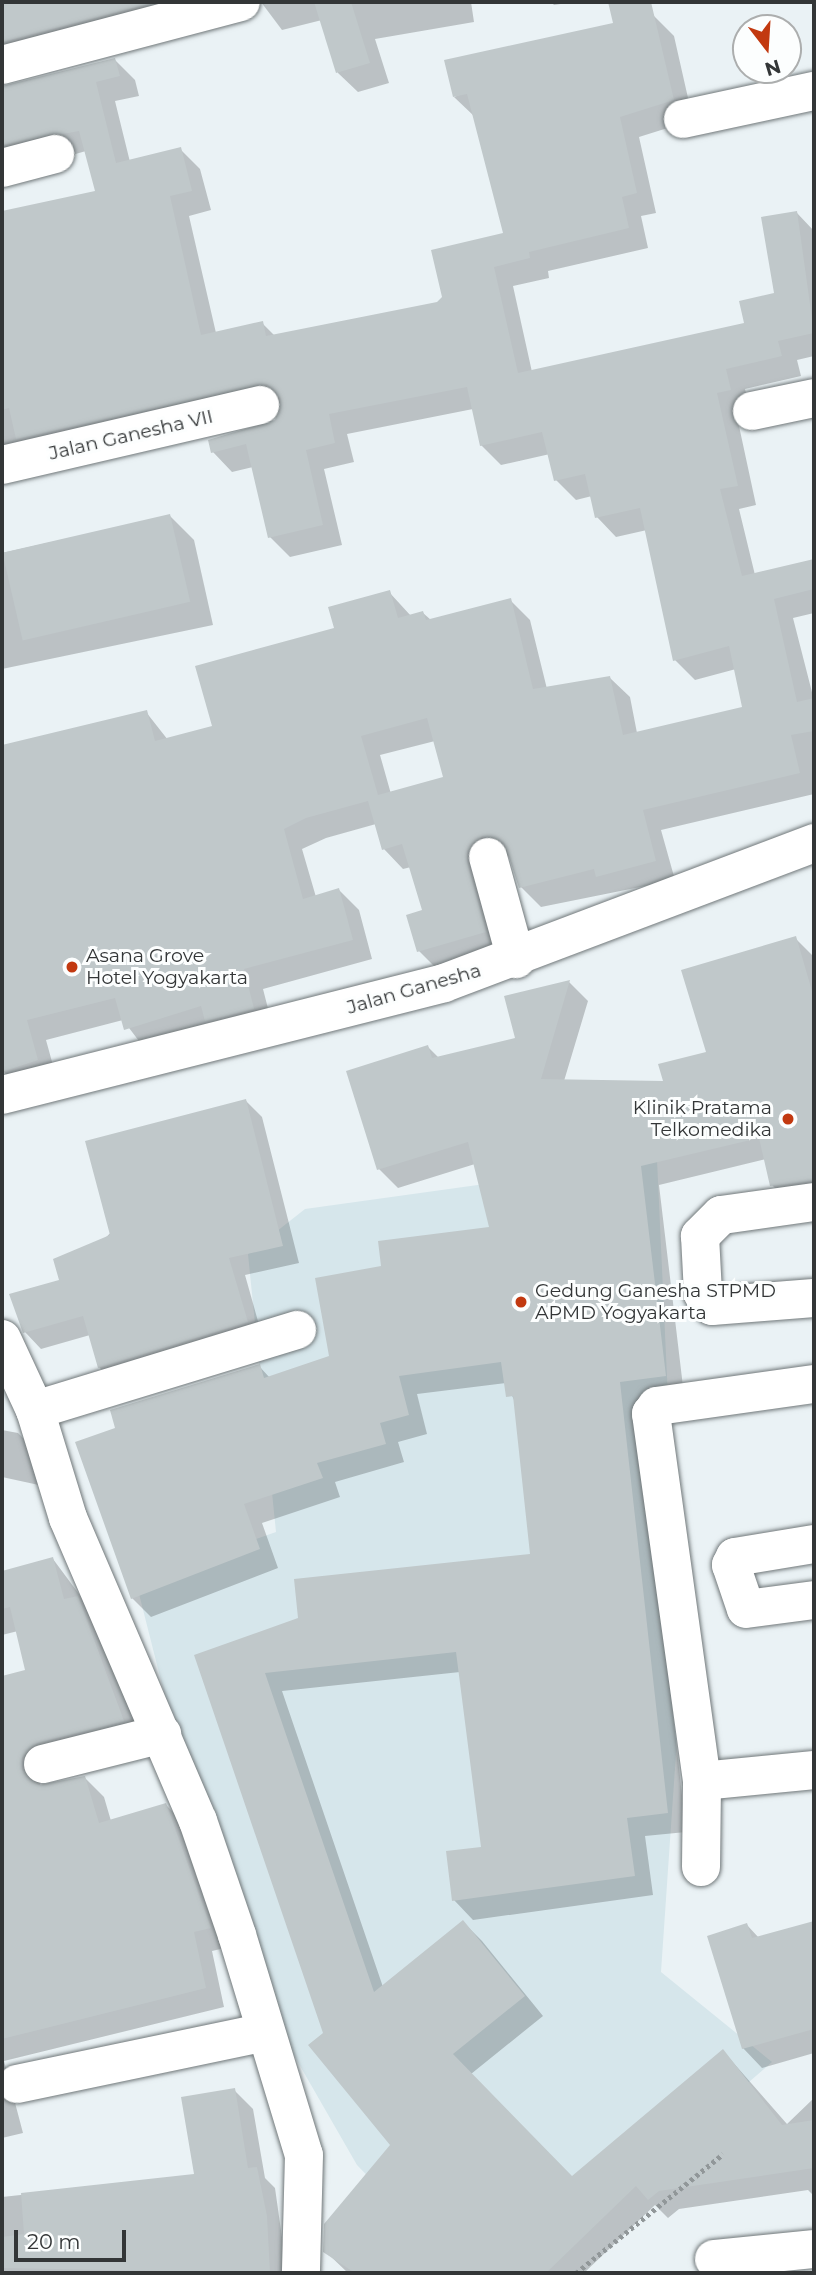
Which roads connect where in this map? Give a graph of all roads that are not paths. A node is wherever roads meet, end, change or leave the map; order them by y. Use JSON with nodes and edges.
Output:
{"nodes":[{"id":1,"x":241,"y":2,"type":"edge"},
{"id":2,"x":2,"y":65,"type":"edge"},
{"id":3,"x":814,"y":91,"type":"edge"},
{"id":4,"x":683,"y":119,"type":"dead end"},
{"id":5,"x":55,"y":154,"type":"dead end"},
{"id":6,"x":2,"y":168,"type":"edge"},
{"id":7,"x":814,"y":398,"type":"edge"},
{"id":8,"x":260,"y":405,"type":"dead end"},
{"id":9,"x":752,"y":411,"type":"dead end"},
{"id":10,"x":2,"y":465,"type":"edge"},
{"id":11,"x":814,"y":843,"type":"edge"},
{"id":12,"x":488,"y":857,"type":"dead end"},
{"id":13,"x":516,"y":959,"type":"junction"},
{"id":14,"x":2,"y":1095,"type":"edge"},
{"id":15,"x":814,"y":1202,"type":"edge"},
{"id":16,"x":814,"y":1298,"type":"edge"},
{"id":17,"x":297,"y":1330,"type":"dead end"},
{"id":18,"x":2,"y":1339,"type":"edge"},
{"id":19,"x":814,"y":1384,"type":"edge"},
{"id":20,"x":35,"y":1410,"type":"junction"},
{"id":21,"x":814,"y":1544,"type":"edge"},
{"id":22,"x":814,"y":1600,"type":"edge"},
{"id":23,"x":162,"y":1734,"type":"junction"},
{"id":24,"x":43,"y":1765,"type":"dead end"},
{"id":25,"x":814,"y":1770,"type":"edge"},
{"id":26,"x":702,"y":1781,"type":"junction"},
{"id":27,"x":701,"y":1867,"type":"dead end"},
{"id":28,"x":265,"y":2032,"type":"junction"},
{"id":29,"x":17,"y":2084,"type":"dead end"},
{"id":30,"x":814,"y":2249,"type":"edge"},
{"id":31,"x":714,"y":2259,"type":"dead end"},
{"id":32,"x":301,"y":2273,"type":"edge"}],
"edges":[{"from":1,"to":2,"type":"street"},
{"from":3,"to":4,"type":"street"},
{"from":5,"to":6,"type":"street"},
{"from":7,"to":9,"type":"street"},
{"from":8,"to":10,"type":"street","name":"Jalan Ganesha VII"},
{"from":11,"to":13,"type":"street","name":"Jalan Ganesha"},
{"from":12,"to":13,"type":"street"},
{"from":13,"to":14,"type":"street","name":"Jalan Ganesha"},
{"from":15,"to":16,"type":"street"},
{"from":17,"to":20,"type":"street"},
{"from":18,"to":20,"type":"street"},
{"from":19,"to":26,"type":"street"},
{"from":20,"to":23,"type":"street"},
{"from":21,"to":22,"type":"street"},
{"from":23,"to":24,"type":"street"},
{"from":23,"to":28,"type":"street"},
{"from":25,"to":26,"type":"street"},
{"from":26,"to":27,"type":"street"},
{"from":28,"to":29,"type":"street"},
{"from":28,"to":32,"type":"street"},
{"from":30,"to":31,"type":"street"}]}
